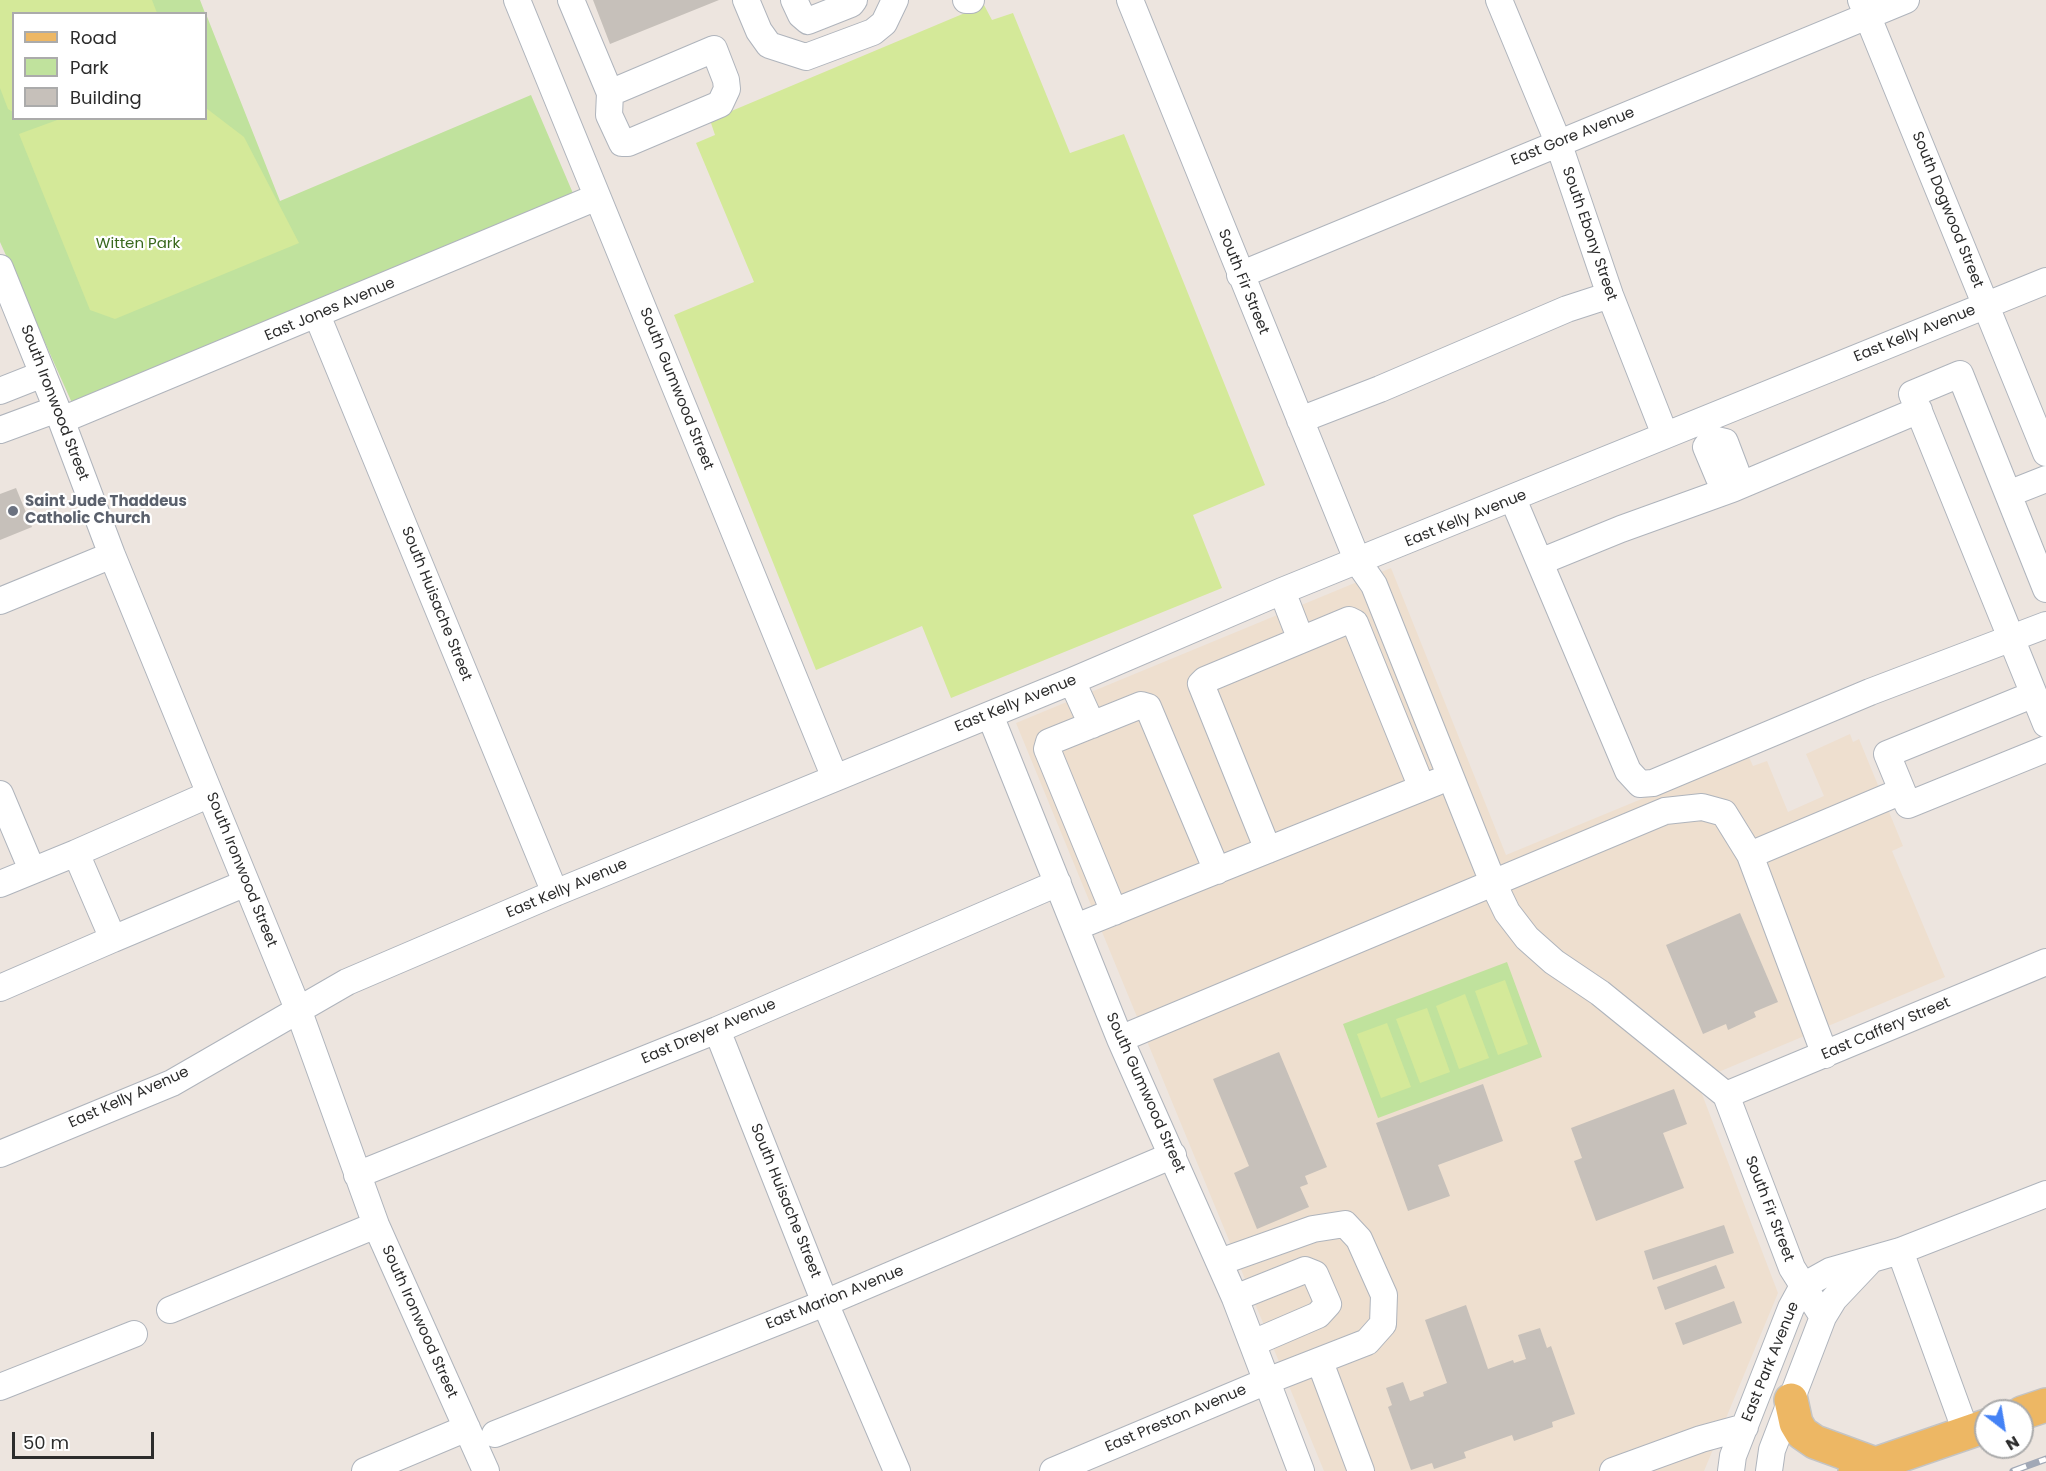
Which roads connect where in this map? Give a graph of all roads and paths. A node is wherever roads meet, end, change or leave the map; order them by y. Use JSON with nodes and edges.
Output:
{"nodes":[{"id":1,"x":517,"y":0,"type":"edge"},
{"id":2,"x":572,"y":0,"type":"edge"},
{"id":3,"x":746,"y":0,"type":"edge"},
{"id":4,"x":794,"y":0,"type":"edge"},
{"id":5,"x":854,"y":0,"type":"edge"},
{"id":6,"x":895,"y":0,"type":"edge"},
{"id":7,"x":966,"y":0,"type":"edge"},
{"id":8,"x":971,"y":0,"type":"edge"},
{"id":9,"x":1130,"y":0,"type":"edge"},
{"id":10,"x":1499,"y":0,"type":"edge"},
{"id":11,"x":1906,"y":0,"type":"edge"},
{"id":12,"x":1865,"y":8,"type":"edge"},
{"id":13,"x":610,"y":93,"type":"junction"},
{"id":14,"x":611,"y":122,"type":"junction"},
{"id":15,"x":573,"y":138,"type":"junction"},
{"id":16,"x":1558,"y":142,"type":"junction"},
{"id":17,"x":597,"y":197,"type":"junction"},
{"id":18,"x":0,"y":268,"type":"edge"},
{"id":19,"x":1240,"y":275,"type":"junction"},
{"id":20,"x":2046,"y":281,"type":"edge"},
{"id":21,"x":1610,"y":295,"type":"junction"},
{"id":22,"x":1986,"y":306,"type":"junction"},
{"id":23,"x":317,"y":315,"type":"junction"},
{"id":24,"x":43,"y":374,"type":"junction"},
{"id":25,"x":0,"y":391,"type":"edge"},
{"id":26,"x":1918,"y":410,"type":"junction"},
{"id":27,"x":60,"y":414,"type":"junction"},
{"id":28,"x":1300,"y":420,"type":"junction"},
{"id":29,"x":1708,"y":429,"type":"junction"},
{"id":30,"x":0,"y":430,"type":"edge"},
{"id":31,"x":1665,"y":435,"type":"junction"},
{"id":32,"x":2046,"y":453,"type":"edge"},
{"id":33,"x":2046,"y":479,"type":"edge"},
{"id":34,"x":1731,"y":487,"type":"junction"},
{"id":35,"x":2008,"y":494,"type":"junction"},
{"id":36,"x":1513,"y":499,"type":"junction"},
{"id":37,"x":112,"y":555,"type":"junction"},
{"id":38,"x":1358,"y":562,"type":"junction"},
{"id":39,"x":1540,"y":562,"type":"junction"},
{"id":40,"x":2046,"y":590,"type":"edge"},
{"id":41,"x":1282,"y":591,"type":"junction"},
{"id":42,"x":0,"y":601,"type":"edge"},
{"id":43,"x":2046,"y":625,"type":"edge"},
{"id":44,"x":2010,"y":638,"type":"junction"},
{"id":45,"x":1301,"y":640,"type":"junction"},
{"id":46,"x":1072,"y":681,"type":"junction"},
{"id":47,"x":2032,"y":695,"type":"junction"},
{"id":48,"x":990,"y":715,"type":"junction"},
{"id":49,"x":2046,"y":724,"type":"edge"},
{"id":50,"x":1092,"y":725,"type":"junction"},
{"id":51,"x":2046,"y":749,"type":"edge"},
{"id":52,"x":1452,"y":776,"type":"junction"},
{"id":53,"x":835,"y":777,"type":"junction"},
{"id":54,"x":1422,"y":788,"type":"junction"},
{"id":55,"x":1902,"y":791,"type":"junction"},
{"id":56,"x":0,"y":794,"type":"edge"},
{"id":57,"x":210,"y":794,"type":"junction"},
{"id":58,"x":1268,"y":850,"type":"junction"},
{"id":59,"x":76,"y":853,"type":"junction"},
{"id":60,"x":1750,"y":855,"type":"junction"},
{"id":61,"x":32,"y":870,"type":"junction"},
{"id":62,"x":1217,"y":870,"type":"junction"},
{"id":63,"x":246,"y":883,"type":"junction"},
{"id":64,"x":1058,"y":883,"type":"junction"},
{"id":65,"x":0,"y":884,"type":"edge"},
{"id":66,"x":1494,"y":885,"type":"junction"},
{"id":67,"x":555,"y":893,"type":"junction"},
{"id":68,"x":1114,"y":912,"type":"junction"},
{"id":69,"x":1076,"y":927,"type":"junction"},
{"id":70,"x":113,"y":939,"type":"junction"},
{"id":71,"x":2046,"y":962,"type":"edge"},
{"id":72,"x":0,"y":987,"type":"edge"},
{"id":73,"x":298,"y":1009,"type":"junction"},
{"id":74,"x":717,"y":1030,"type":"junction"},
{"id":75,"x":1120,"y":1039,"type":"junction"},
{"id":76,"x":1825,"y":1055,"type":"junction"},
{"id":77,"x":1726,"y":1095,"type":"junction"},
{"id":78,"x":0,"y":1154,"type":"edge"},
{"id":79,"x":1173,"y":1155,"type":"junction"},
{"id":80,"x":357,"y":1175,"type":"junction"},
{"id":81,"x":2046,"y":1194,"type":"edge"},
{"id":82,"x":376,"y":1225,"type":"junction"},
{"id":83,"x":1900,"y":1251,"type":"junction"},
{"id":84,"x":1220,"y":1262,"type":"junction"},
{"id":85,"x":1869,"y":1262,"type":"junction"},
{"id":86,"x":1803,"y":1286,"type":"junction"},
{"id":87,"x":1235,"y":1298,"type":"junction"},
{"id":88,"x":825,"y":1303,"type":"junction"},
{"id":89,"x":170,"y":1310,"type":"dead end"},
{"id":90,"x":1823,"y":1317,"type":"junction"},
{"id":91,"x":134,"y":1334,"type":"dead end"},
{"id":92,"x":1253,"y":1343,"type":"junction"},
{"id":93,"x":1320,"y":1362,"type":"junction"},
{"id":94,"x":1267,"y":1381,"type":"junction"},
{"id":95,"x":0,"y":1387,"type":"edge"},
{"id":96,"x":1791,"y":1400,"type":"junction"},
{"id":97,"x":1974,"y":1424,"type":"edge"},
{"id":98,"x":1745,"y":1427,"type":"junction"},
{"id":99,"x":467,"y":1428,"type":"junction"},
{"id":100,"x":1974,"y":1430,"type":"edge"},
{"id":101,"x":495,"y":1434,"type":"dead end"},
{"id":102,"x":1865,"y":1467,"type":"edge"},
{"id":103,"x":365,"y":1471,"type":"edge"},
{"id":104,"x":486,"y":1471,"type":"edge"},
{"id":105,"x":897,"y":1471,"type":"edge"},
{"id":106,"x":1053,"y":1471,"type":"edge"},
{"id":107,"x":1301,"y":1471,"type":"edge"},
{"id":108,"x":1361,"y":1471,"type":"edge"},
{"id":109,"x":1613,"y":1471,"type":"edge"},
{"id":110,"x":1731,"y":1471,"type":"edge"},
{"id":111,"x":1769,"y":1471,"type":"edge"}],
"edges":[{"from":1,"to":15,"type":"street","name":"South Gumwood Street"},
{"from":2,"to":13,"type":"street"},
{"from":3,"to":6,"type":"street"},
{"from":4,"to":5,"type":"street"},
{"from":7,"to":8,"type":"street"},
{"from":9,"to":19,"type":"street","name":"South Fir Street"},
{"from":10,"to":16,"type":"street","name":"South Ebony Street"},
{"from":11,"to":12,"type":"street","name":"East Gore Avenue"},
{"from":12,"to":16,"type":"street","name":"East Gore Avenue"},
{"from":12,"to":22,"type":"street","name":"South Dogwood Street"},
{"from":13,"to":14,"type":"street"},
{"from":13,"to":14,"type":"street"},
{"from":14,"to":15,"type":"street"},
{"from":15,"to":17,"type":"street","name":"South Gumwood Street"},
{"from":16,"to":19,"type":"street","name":"East Gore Avenue"},
{"from":16,"to":21,"type":"street","name":"South Ebony Street"},
{"from":17,"to":23,"type":"street","name":"East Jones Avenue"},
{"from":17,"to":53,"type":"street","name":"South Gumwood Street"},
{"from":18,"to":24,"type":"street","name":"South Ironwood Street"},
{"from":19,"to":28,"type":"street","name":"South Fir Street"},
{"from":20,"to":22,"type":"street","name":"East Kelly Avenue"},
{"from":21,"to":28,"type":"street"},
{"from":21,"to":31,"type":"street","name":"South Ebony Street"},
{"from":22,"to":29,"type":"street","name":"East Kelly Avenue"},
{"from":22,"to":32,"type":"street","name":"South Dogwood Street"},
{"from":23,"to":27,"type":"street","name":"East Jones Avenue"},
{"from":23,"to":67,"type":"street","name":"South Huisache Street"},
{"from":24,"to":25,"type":"street"},
{"from":24,"to":27,"type":"street","name":"South Ironwood Street"},
{"from":26,"to":34,"type":"street"},
{"from":26,"to":35,"type":"street"},
{"from":26,"to":44,"type":"street"},
{"from":27,"to":30,"type":"street","name":"East Jones Avenue"},
{"from":27,"to":37,"type":"street","name":"South Ironwood Street"},
{"from":28,"to":38,"type":"street","name":"South Fir Street"},
{"from":29,"to":31,"type":"street","name":"East Kelly Avenue"},
{"from":29,"to":34,"type":"street"},
{"from":31,"to":36,"type":"street","name":"East Kelly Avenue"},
{"from":33,"to":35,"type":"street"},
{"from":34,"to":39,"type":"street"},
{"from":35,"to":40,"type":"street"},
{"from":36,"to":38,"type":"street","name":"East Kelly Avenue"},
{"from":36,"to":39,"type":"street"},
{"from":37,"to":42,"type":"street"},
{"from":37,"to":57,"type":"street","name":"South Ironwood Street"},
{"from":38,"to":41,"type":"street","name":"East Kelly Avenue"},
{"from":38,"to":52,"type":"street","name":"South Fir Street"},
{"from":39,"to":44,"type":"street"},
{"from":41,"to":45,"type":"street"},
{"from":41,"to":46,"type":"street","name":"East Kelly Avenue"},
{"from":43,"to":44,"type":"street"},
{"from":44,"to":47,"type":"street"},
{"from":45,"to":54,"type":"street"},
{"from":45,"to":58,"type":"street"},
{"from":46,"to":48,"type":"street","name":"East Kelly Avenue"},
{"from":46,"to":50,"type":"street"},
{"from":47,"to":49,"type":"street"},
{"from":47,"to":55,"type":"street"},
{"from":48,"to":53,"type":"street","name":"East Kelly Avenue"},
{"from":48,"to":64,"type":"street","name":"South Gumwood Street"},
{"from":50,"to":62,"type":"street"},
{"from":50,"to":68,"type":"street"},
{"from":51,"to":55,"type":"street"},
{"from":52,"to":54,"type":"street"},
{"from":52,"to":66,"type":"street","name":"South Fir Street"},
{"from":53,"to":67,"type":"street","name":"East Kelly Avenue"},
{"from":54,"to":58,"type":"street"},
{"from":55,"to":60,"type":"street"},
{"from":56,"to":61,"type":"street"},
{"from":57,"to":59,"type":"street"},
{"from":57,"to":63,"type":"street","name":"South Ironwood Street"},
{"from":58,"to":62,"type":"street"},
{"from":59,"to":61,"type":"street"},
{"from":59,"to":70,"type":"street"},
{"from":60,"to":66,"type":"street"},
{"from":60,"to":76,"type":"street"},
{"from":61,"to":65,"type":"street"},
{"from":62,"to":68,"type":"street"},
{"from":63,"to":70,"type":"street"},
{"from":63,"to":73,"type":"street","name":"South Ironwood Street"},
{"from":64,"to":69,"type":"street","name":"South Gumwood Street"},
{"from":64,"to":74,"type":"street","name":"East Dreyer Avenue"},
{"from":66,"to":75,"type":"street"},
{"from":66,"to":77,"type":"street","name":"South Fir Street"},
{"from":67,"to":73,"type":"street","name":"East Kelly Avenue"},
{"from":68,"to":69,"type":"street"},
{"from":69,"to":75,"type":"street","name":"South Gumwood Street"},
{"from":70,"to":72,"type":"street"},
{"from":71,"to":76,"type":"street","name":"East Caffery Street"},
{"from":73,"to":78,"type":"street","name":"East Kelly Avenue"},
{"from":73,"to":80,"type":"street","name":"South Ironwood Street"},
{"from":74,"to":80,"type":"street","name":"East Dreyer Avenue"},
{"from":74,"to":88,"type":"street","name":"South Huisache Street"},
{"from":75,"to":79,"type":"street","name":"South Gumwood Street"},
{"from":76,"to":77,"type":"street","name":"East Caffery Street"},
{"from":77,"to":86,"type":"street","name":"South Fir Street"},
{"from":79,"to":84,"type":"street","name":"South Gumwood Street"},
{"from":79,"to":88,"type":"street","name":"East Marion Avenue"},
{"from":80,"to":82,"type":"street","name":"South Ironwood Street"},
{"from":81,"to":83,"type":"street","name":"East Park Avenue"},
{"from":82,"to":89,"type":"street"},
{"from":82,"to":99,"type":"street","name":"South Ironwood Street"},
{"from":83,"to":85,"type":"street","name":"East Park Avenue"},
{"from":83,"to":97,"type":"street"},
{"from":84,"to":87,"type":"street","name":"South Gumwood Street"},
{"from":84,"to":93,"type":"street","name":"East Preston Avenue"},
{"from":85,"to":86,"type":"street","name":"East Park Avenue"},
{"from":85,"to":90,"type":"street","name":"East Park Avenue"},
{"from":86,"to":90,"type":"street","name":"South Fir Street"},
{"from":86,"to":98,"type":"street","name":"East Park Avenue"},
{"from":87,"to":92,"type":"street","name":"South Gumwood Street"},
{"from":87,"to":92,"type":"street"},
{"from":88,"to":101,"type":"street","name":"East Marion Avenue"},
{"from":88,"to":105,"type":"street","name":"South Huisache Street"},
{"from":90,"to":96,"type":"street","name":"East Park Avenue"},
{"from":91,"to":95,"type":"street"},
{"from":92,"to":94,"type":"street","name":"South Gumwood Street"},
{"from":93,"to":94,"type":"street","name":"East Preston Avenue"},
{"from":93,"to":108,"type":"street"},
{"from":94,"to":106,"type":"street","name":"East Preston Avenue"},
{"from":94,"to":107,"type":"street","name":"South Gumwood Street"},
{"from":96,"to":102,"type":"main road"},
{"from":96,"to":111,"type":"street","name":"East Park Avenue"},
{"from":98,"to":109,"type":"street"},
{"from":98,"to":110,"type":"street","name":"East Park Avenue"},
{"from":99,"to":103,"type":"street"},
{"from":99,"to":104,"type":"street","name":"South Ironwood Street"},
{"from":100,"to":102,"type":"main road"}]}
